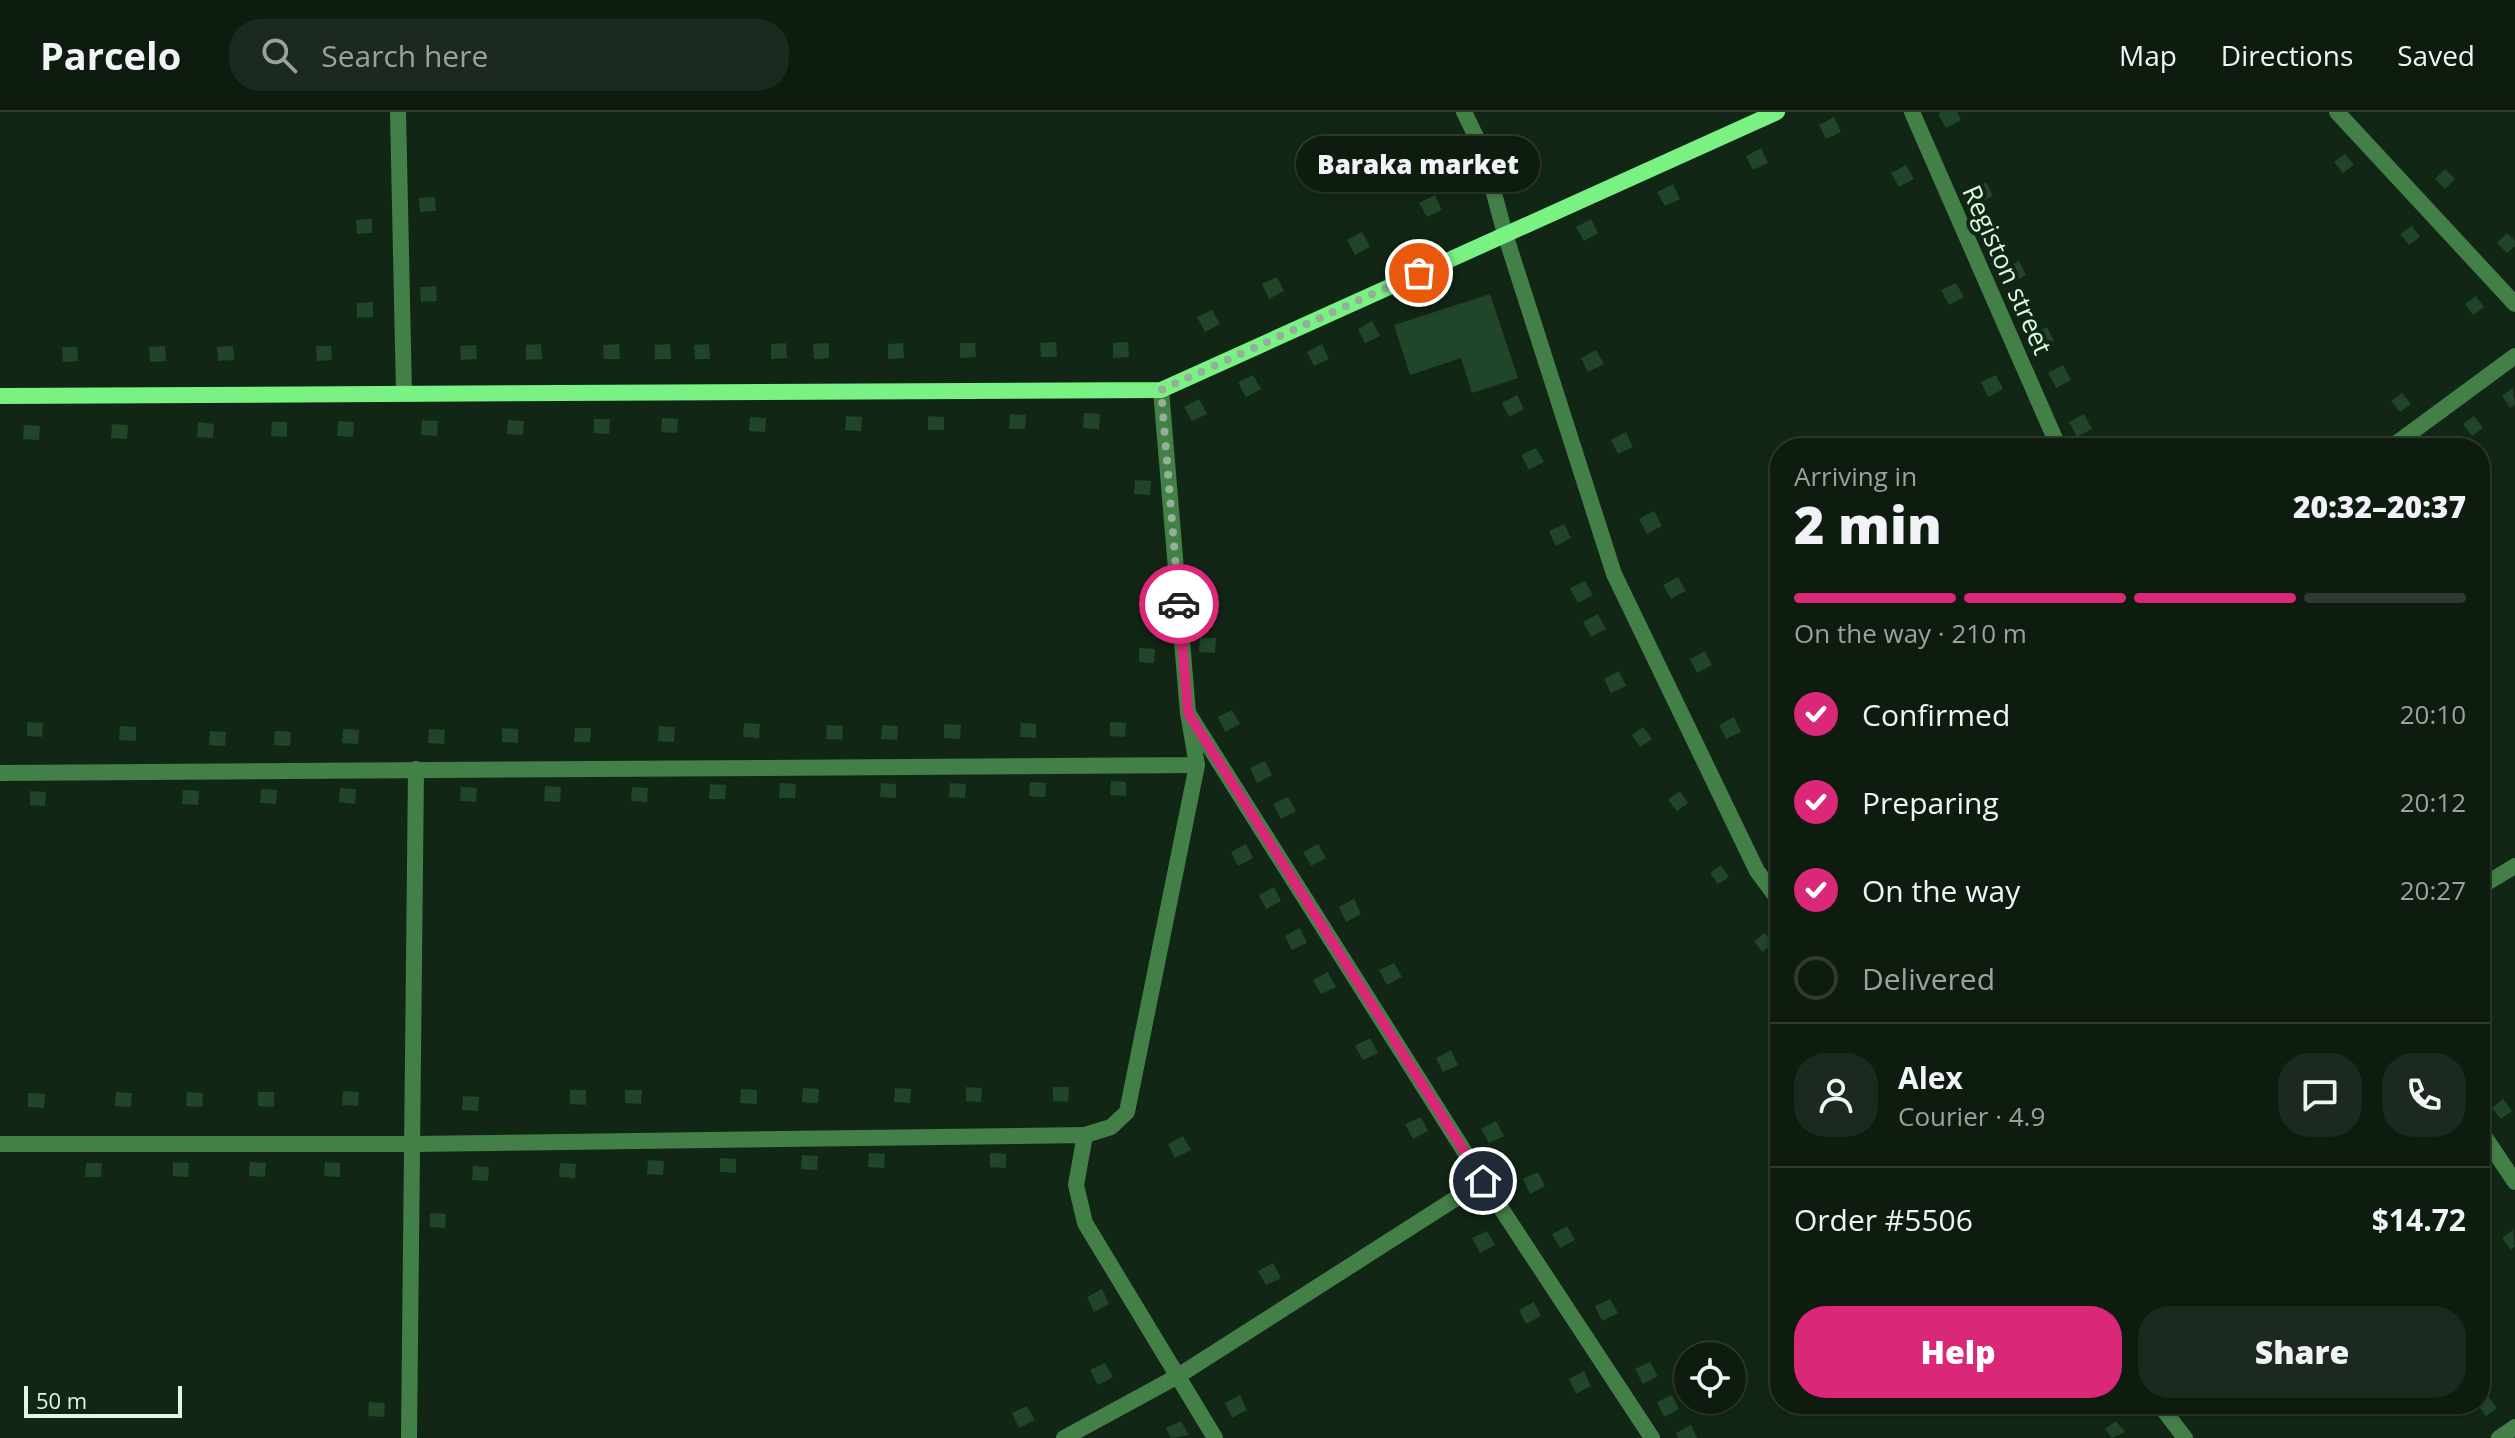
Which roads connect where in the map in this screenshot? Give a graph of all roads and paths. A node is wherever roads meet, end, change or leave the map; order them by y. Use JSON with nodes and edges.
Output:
{"nodes":[{"id":1,"x":398,"y":112,"type":"edge"},
{"id":2,"x":1464,"y":112,"type":"edge"},
{"id":3,"x":1777,"y":112,"type":"edge"},
{"id":4,"x":1912,"y":112,"type":"edge"},
{"id":5,"x":2337,"y":112,"type":"edge"},
{"id":6,"x":1505,"y":234,"type":"junction"},
{"id":7,"x":2515,"y":304,"type":"edge"},
{"id":8,"x":2515,"y":356,"type":"edge"},
{"id":9,"x":1161,"y":390,"type":"junction"},
{"id":10,"x":404,"y":393,"type":"junction"},
{"id":11,"x":0,"y":396,"type":"edge"},
{"id":12,"x":2055,"y":438,"type":"edge"},
{"id":13,"x":2404,"y":438,"type":"edge"},
{"id":14,"x":1188,"y":713,"type":"junction"},
{"id":15,"x":1197,"y":765,"type":"junction"},
{"id":16,"x":416,"y":769,"type":"junction"},
{"id":17,"x":0,"y":773,"type":"edge"},
{"id":18,"x":2515,"y":866,"type":"edge"},
{"id":19,"x":2490,"y":881,"type":"edge"},
{"id":20,"x":1770,"y":889,"type":"edge"},
{"id":21,"x":1085,"y":1135,"type":"junction"},
{"id":22,"x":0,"y":1144,"type":"edge"},
{"id":23,"x":413,"y":1144,"type":"junction"},
{"id":24,"x":2490,"y":1145,"type":"edge"},
{"id":25,"x":1483,"y":1181,"type":"junction"},
{"id":26,"x":2515,"y":1182,"type":"edge"},
{"id":27,"x":1178,"y":1376,"type":"junction"},
{"id":28,"x":2167,"y":1414,"type":"edge"},
{"id":29,"x":2515,"y":1427,"type":"edge"},
{"id":30,"x":409,"y":1438,"type":"edge"},
{"id":31,"x":1064,"y":1438,"type":"edge"},
{"id":32,"x":1215,"y":1438,"type":"edge"},
{"id":33,"x":1652,"y":1438,"type":"edge"},
{"id":34,"x":2185,"y":1438,"type":"edge"},
{"id":35,"x":2499,"y":1438,"type":"edge"}],
"edges":[{"from":1,"to":10,"type":"street"},
{"from":2,"to":6,"type":"street"},
{"from":3,"to":6,"type":"main road"},
{"from":4,"to":12,"type":"street","name":"Registon street"},
{"from":5,"to":7,"type":"street"},
{"from":6,"to":9,"type":"main road"},
{"from":6,"to":20,"type":"street"},
{"from":8,"to":13,"type":"street"},
{"from":9,"to":10,"type":"main road"},
{"from":9,"to":14,"type":"street"},
{"from":10,"to":11,"type":"main road"},
{"from":14,"to":15,"type":"street"},
{"from":14,"to":25,"type":"street"},
{"from":15,"to":16,"type":"street"},
{"from":15,"to":21,"type":"street"},
{"from":16,"to":17,"type":"street"},
{"from":16,"to":23,"type":"street"},
{"from":18,"to":19,"type":"street"},
{"from":21,"to":23,"type":"street"},
{"from":21,"to":27,"type":"street"},
{"from":22,"to":23,"type":"street"},
{"from":23,"to":30,"type":"street"},
{"from":24,"to":26,"type":"street"},
{"from":25,"to":27,"type":"street"},
{"from":25,"to":33,"type":"street"},
{"from":27,"to":31,"type":"street"},
{"from":27,"to":32,"type":"street"},
{"from":28,"to":34,"type":"street"},
{"from":29,"to":35,"type":"street"}]}
